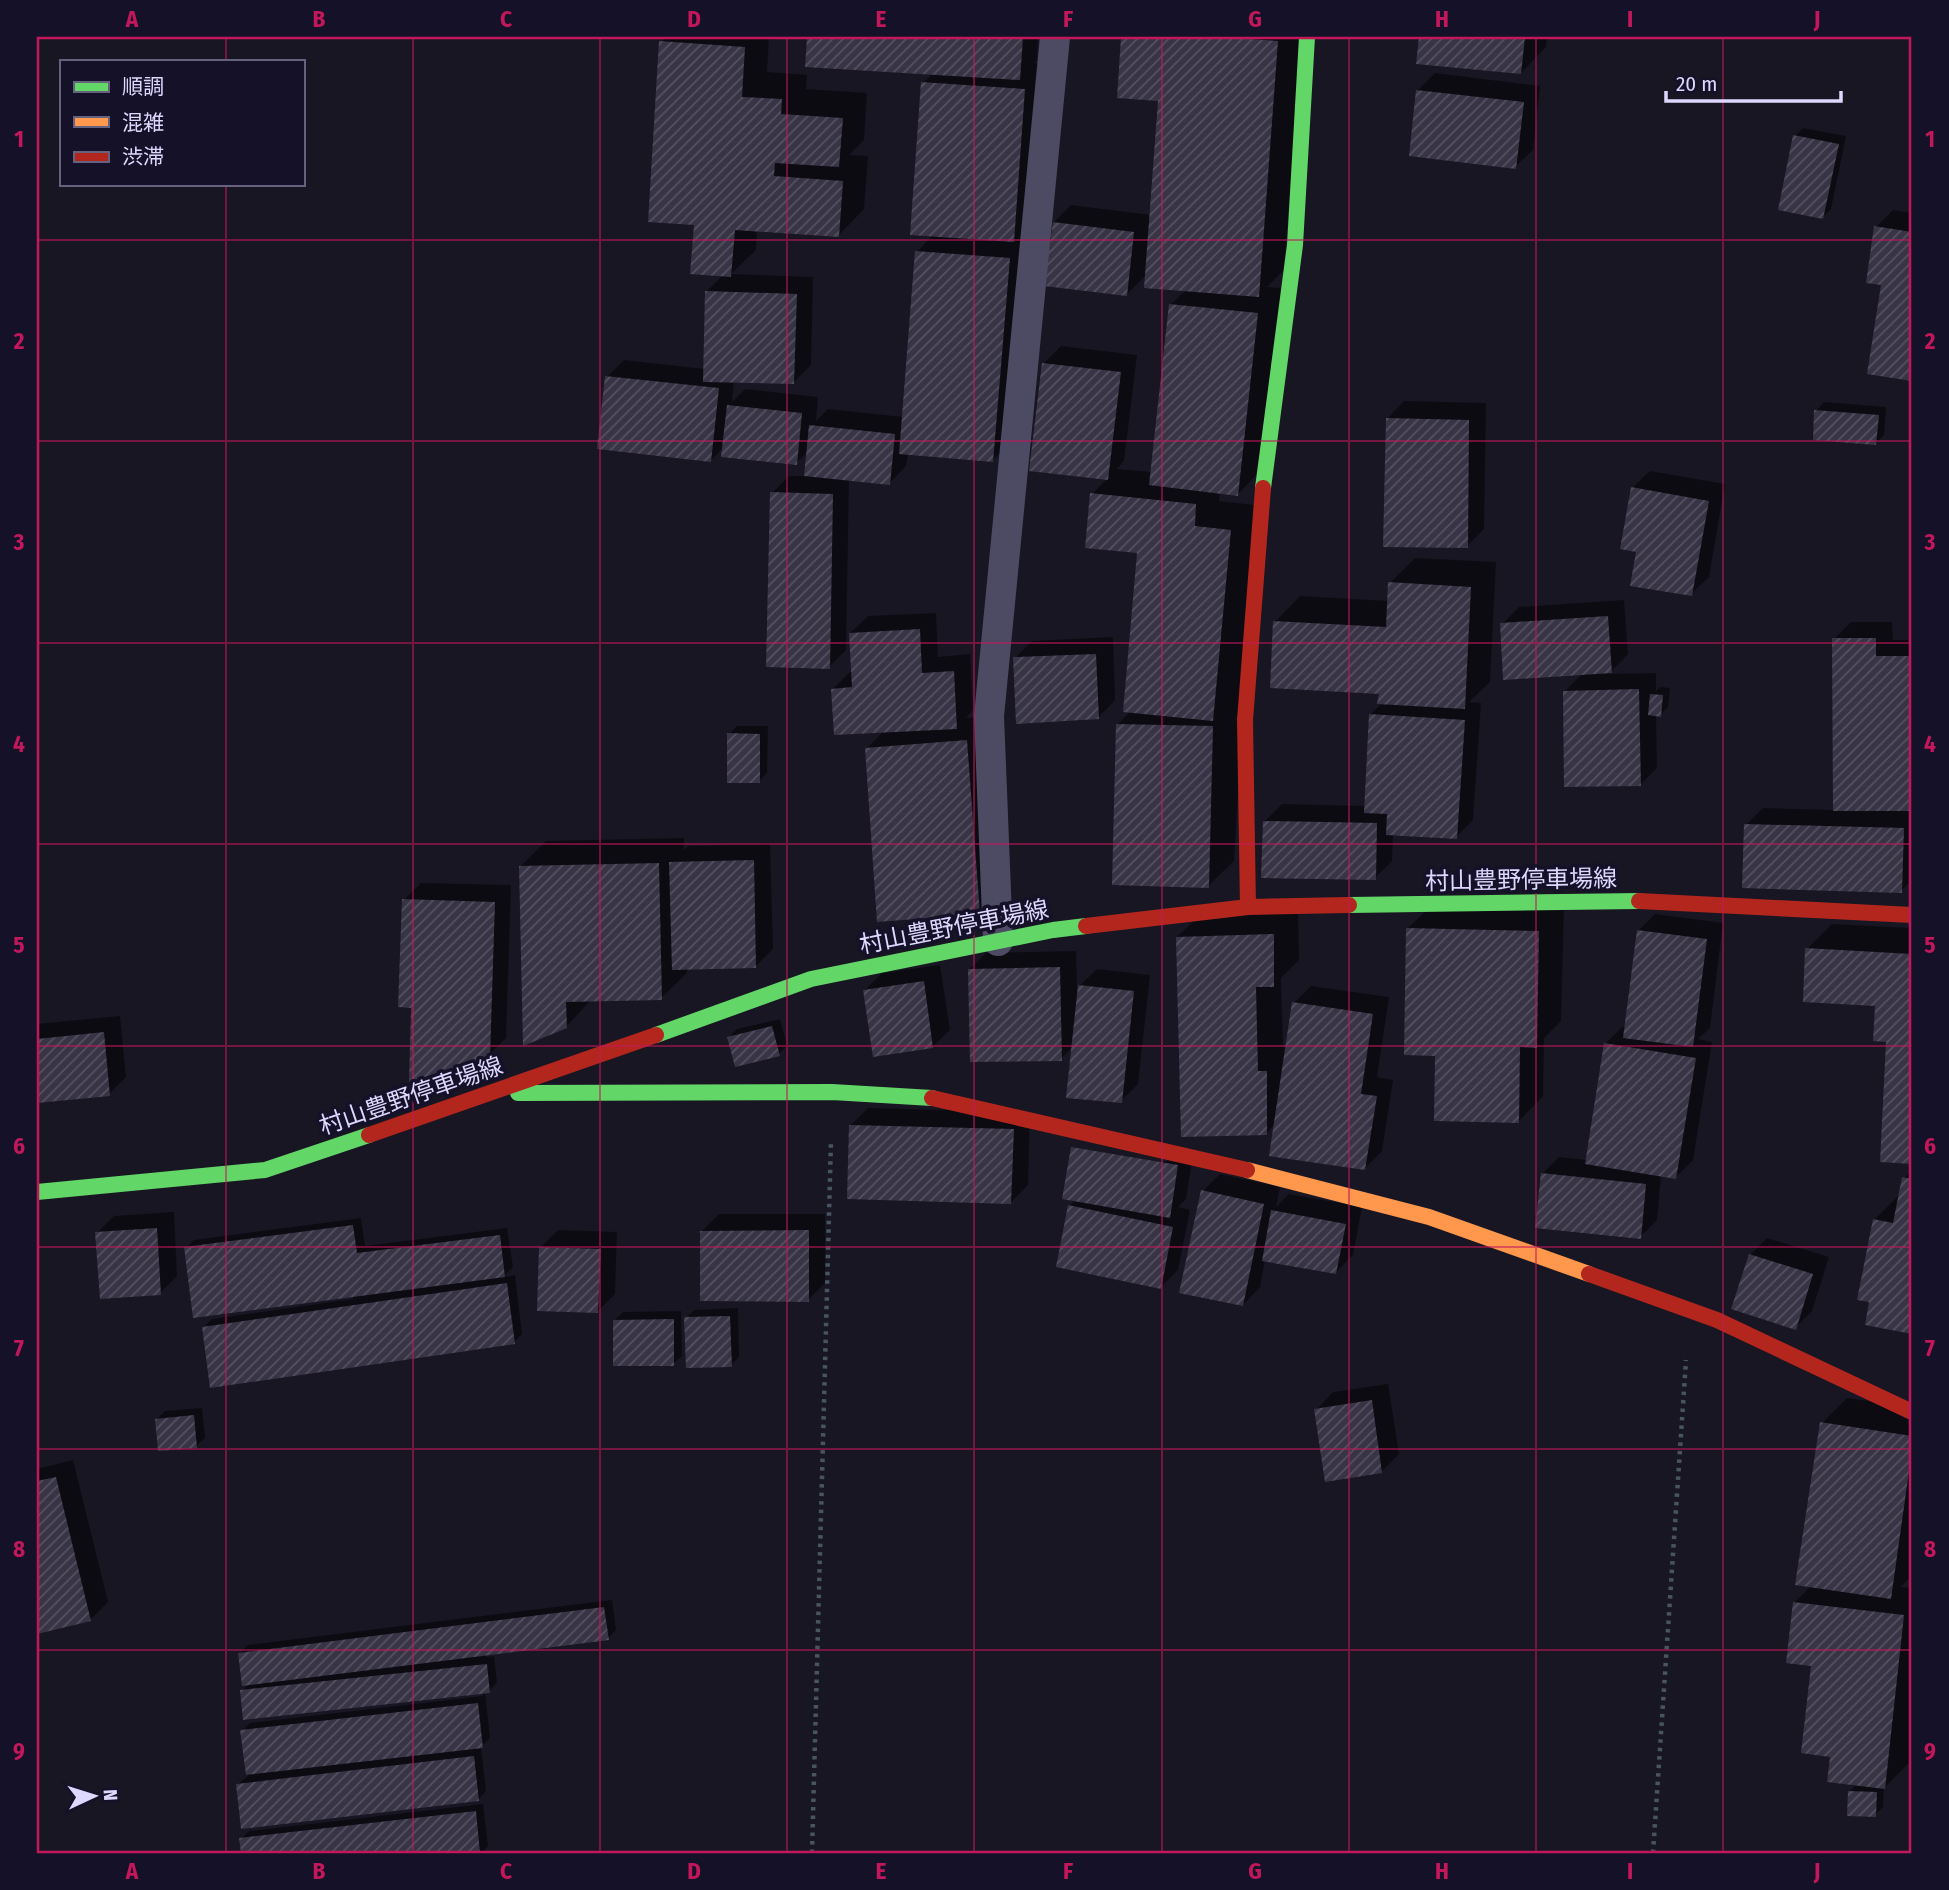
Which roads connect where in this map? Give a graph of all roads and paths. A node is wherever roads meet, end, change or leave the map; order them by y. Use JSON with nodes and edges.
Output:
{"nodes":[{"id":1,"x":1055,"y":37,"type":"edge"},
{"id":2,"x":1307,"y":37,"type":"edge"},
{"id":3,"x":1248,"y":907,"type":"junction"},
{"id":4,"x":1912,"y":915,"type":"edge"},
{"id":5,"x":998,"y":941,"type":"junction"},
{"id":6,"x":832,"y":1092,"type":"junction"},
{"id":7,"x":490,"y":1093,"type":"junction"},
{"id":8,"x":37,"y":1192,"type":"edge"},
{"id":9,"x":1689,"y":1311,"type":"junction"},
{"id":10,"x":1912,"y":1412,"type":"edge"},
{"id":11,"x":812,"y":1853,"type":"edge"},
{"id":12,"x":1653,"y":1853,"type":"edge"}],
"edges":[{"from":1,"to":5,"type":"lane"},
{"from":2,"to":3,"type":"street"},
{"from":3,"to":4,"type":"street","name":"村山豊野停車場線"},
{"from":3,"to":5,"type":"street","name":"村山豊野停車場線"},
{"from":5,"to":7,"type":"street","name":"村山豊野停車場線"},
{"from":6,"to":7,"type":"street"},
{"from":6,"to":9,"type":"street"},
{"from":6,"to":11,"type":"path"},
{"from":7,"to":8,"type":"street","name":"村山豊野停車場線"},
{"from":9,"to":10,"type":"street"},
{"from":9,"to":12,"type":"path"}]}
